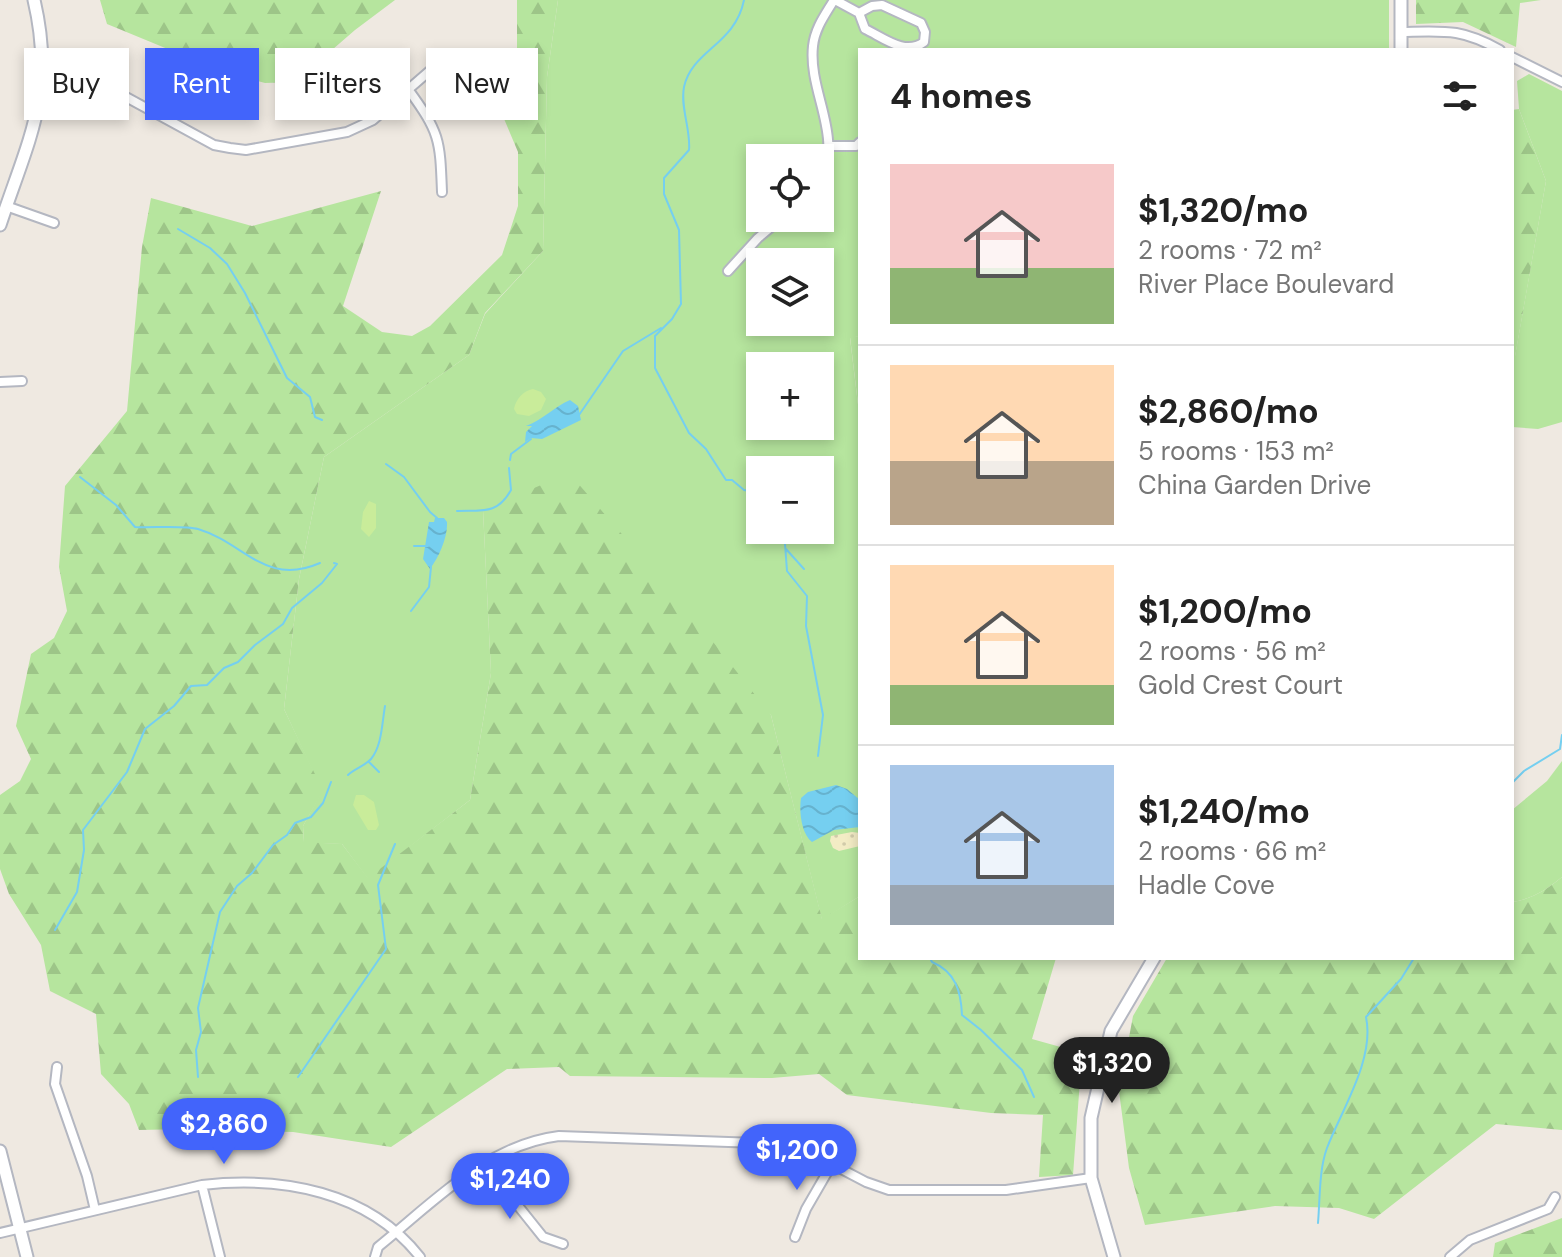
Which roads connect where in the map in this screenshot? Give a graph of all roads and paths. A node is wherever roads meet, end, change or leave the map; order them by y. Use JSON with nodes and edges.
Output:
{"nodes":[{"id":1,"x":34,"y":0,"type":"edge"},
{"id":2,"x":835,"y":0,"type":"edge"},
{"id":3,"x":1401,"y":0,"type":"edge"},
{"id":4,"x":859,"y":13,"type":"junction"},
{"id":5,"x":1401,"y":32,"type":"junction"},
{"id":6,"x":42,"y":48,"type":"edge"},
{"id":7,"x":905,"y":48,"type":"edge"},
{"id":8,"x":916,"y":48,"type":"edge"},
{"id":9,"x":1401,"y":48,"type":"edge"},
{"id":10,"x":1496,"y":48,"type":"edge"},
{"id":11,"x":1514,"y":58,"type":"edge"},
{"id":12,"x":426,"y":74,"type":"edge"},
{"id":13,"x":1562,"y":82,"type":"edge"},
{"id":14,"x":410,"y":87,"type":"edge"},
{"id":15,"x":410,"y":92,"type":"edge"},
{"id":16,"x":129,"y":99,"type":"edge"},
{"id":17,"x":36,"y":120,"type":"edge"},
{"id":18,"x":373,"y":120,"type":"edge"},
{"id":19,"x":830,"y":144,"type":"edge"},
{"id":20,"x":834,"y":146,"type":"edge"},
{"id":21,"x":858,"y":146,"type":"edge"},
{"id":22,"x":442,"y":192,"type":"dead end"},
{"id":23,"x":6,"y":206,"type":"junction"},
{"id":24,"x":54,"y":223,"type":"dead end"},
{"id":25,"x":0,"y":225,"type":"edge"},
{"id":26,"x":765,"y":232,"type":"edge"},
{"id":27,"x":728,"y":271,"type":"dead end"},
{"id":28,"x":22,"y":381,"type":"dead end"},
{"id":29,"x":0,"y":382,"type":"edge"},
{"id":30,"x":1153,"y":960,"type":"edge"},
{"id":31,"x":57,"y":1067,"type":"dead end"},
{"id":32,"x":0,"y":1151,"type":"edge"},
{"id":33,"x":483,"y":1162,"type":"junction"},
{"id":34,"x":832,"y":1164,"type":"junction"},
{"id":35,"x":1091,"y":1178,"type":"junction"},
{"id":36,"x":202,"y":1185,"type":"junction"},
{"id":37,"x":1555,"y":1197,"type":"dead end"},
{"id":38,"x":95,"y":1210,"type":"junction"},
{"id":39,"x":20,"y":1228,"type":"junction"},
{"id":40,"x":398,"y":1231,"type":"junction"},
{"id":41,"x":0,"y":1233,"type":"edge"},
{"id":42,"x":795,"y":1237,"type":"dead end"},
{"id":43,"x":563,"y":1244,"type":"dead end"},
{"id":44,"x":27,"y":1257,"type":"edge"},
{"id":45,"x":220,"y":1257,"type":"edge"},
{"id":46,"x":375,"y":1257,"type":"edge"},
{"id":47,"x":420,"y":1257,"type":"edge"},
{"id":48,"x":1114,"y":1257,"type":"edge"},
{"id":49,"x":1450,"y":1257,"type":"edge"}],
"edges":[{"from":1,"to":6,"type":"street"},
{"from":2,"to":4,"type":"street"},
{"from":2,"to":19,"type":"street"},
{"from":3,"to":5,"type":"street"},
{"from":4,"to":7,"type":"street"},
{"from":4,"to":8,"type":"street"},
{"from":5,"to":9,"type":"street"},
{"from":5,"to":10,"type":"street"},
{"from":11,"to":13,"type":"street"},
{"from":12,"to":14,"type":"street"},
{"from":15,"to":22,"type":"street"},
{"from":16,"to":18,"type":"street"},
{"from":17,"to":23,"type":"street"},
{"from":20,"to":21,"type":"street"},
{"from":23,"to":24,"type":"street"},
{"from":23,"to":25,"type":"street"},
{"from":26,"to":27,"type":"street"},
{"from":28,"to":29,"type":"street"},
{"from":30,"to":35,"type":"street"},
{"from":31,"to":38,"type":"street"},
{"from":32,"to":39,"type":"street"},
{"from":33,"to":34,"type":"street"},
{"from":33,"to":40,"type":"street"},
{"from":33,"to":43,"type":"street"},
{"from":34,"to":35,"type":"street"},
{"from":34,"to":42,"type":"street"},
{"from":35,"to":48,"type":"street"},
{"from":36,"to":38,"type":"street"},
{"from":36,"to":40,"type":"street"},
{"from":36,"to":45,"type":"street"},
{"from":37,"to":49,"type":"street"},
{"from":38,"to":39,"type":"street"},
{"from":39,"to":41,"type":"street"},
{"from":39,"to":44,"type":"street"},
{"from":40,"to":46,"type":"street"},
{"from":40,"to":47,"type":"street"}]}
